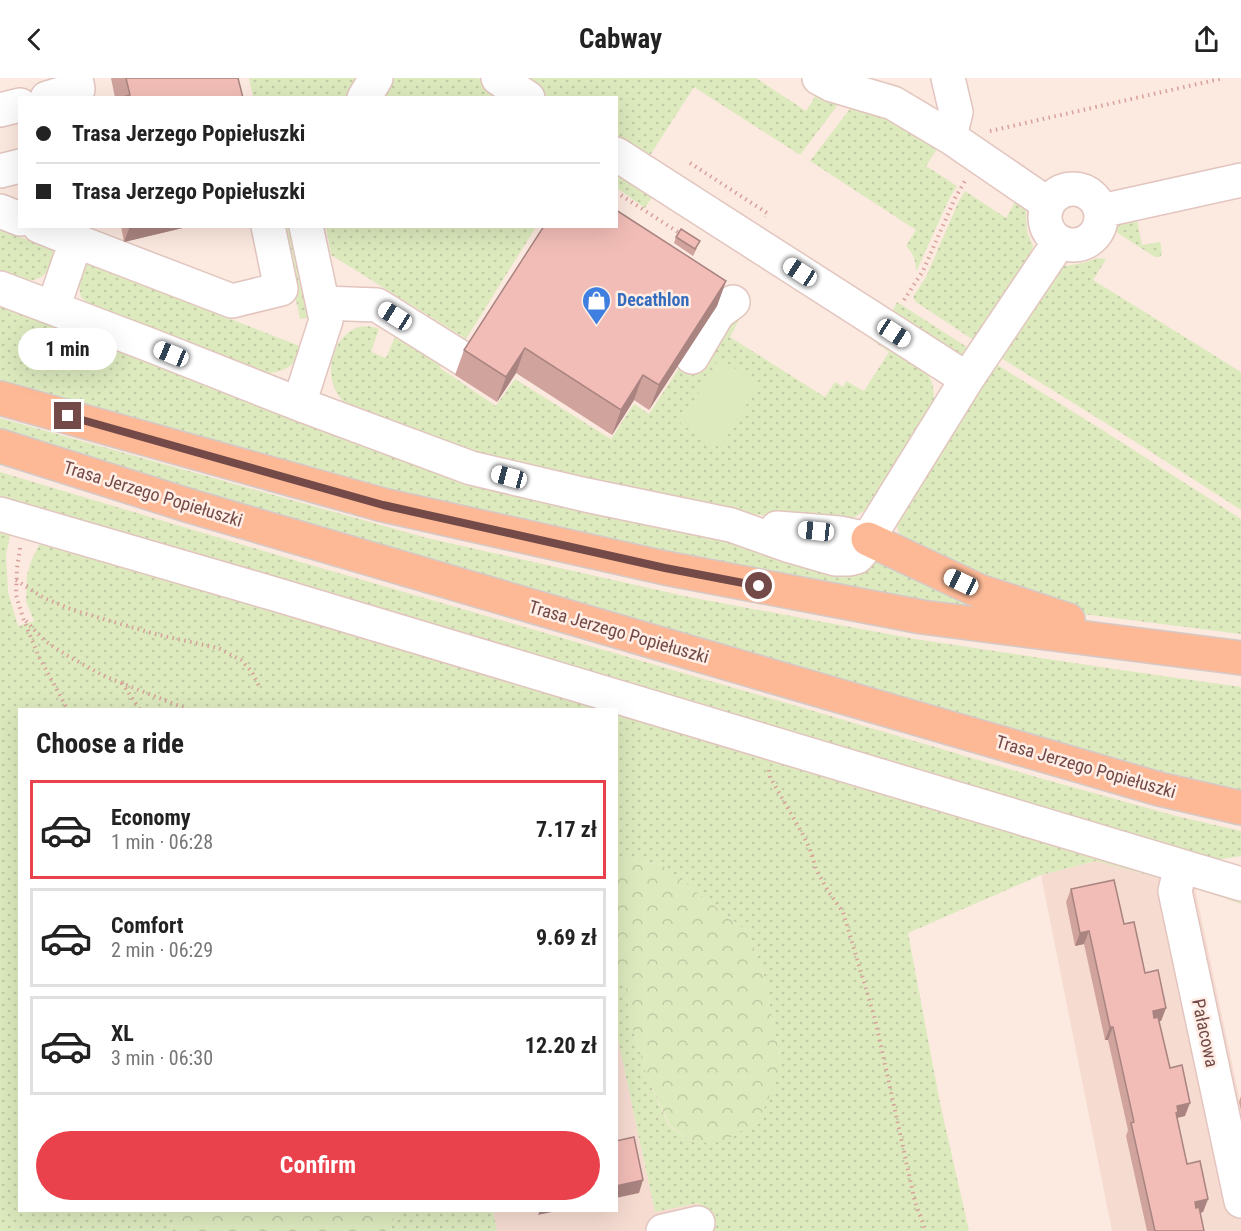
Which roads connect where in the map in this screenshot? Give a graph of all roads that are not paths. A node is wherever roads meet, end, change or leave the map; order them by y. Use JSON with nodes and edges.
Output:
{"nodes":[{"id":1,"x":376,"y":78,"type":"edge"},
{"id":2,"x":498,"y":78,"type":"edge"},
{"id":3,"x":819,"y":78,"type":"edge"},
{"id":4,"x":948,"y":78,"type":"edge"},
{"id":5,"x":78,"y":88,"type":"edge"},
{"id":6,"x":53,"y":96,"type":"edge"},
{"id":7,"x":365,"y":96,"type":"edge"},
{"id":8,"x":525,"y":96,"type":"edge"},
{"id":9,"x":18,"y":106,"type":"edge"},
{"id":10,"x":0,"y":110,"type":"edge"},
{"id":11,"x":950,"y":138,"type":"junction"},
{"id":12,"x":618,"y":155,"type":"edge"},
{"id":13,"x":18,"y":166,"type":"edge"},
{"id":14,"x":0,"y":171,"type":"edge"},
{"id":15,"x":1241,"y":180,"type":"edge"},
{"id":16,"x":1048,"y":204,"type":"junction"},
{"id":17,"x":0,"y":211,"type":"edge"},
{"id":18,"x":1101,"y":211,"type":"junction"},
{"id":19,"x":18,"y":218,"type":"edge"},
{"id":20,"x":44,"y":228,"type":"edge"},
{"id":21,"x":268,"y":228,"type":"edge"},
{"id":22,"x":306,"y":228,"type":"edge"},
{"id":23,"x":76,"y":241,"type":"junction"},
{"id":24,"x":1059,"y":242,"type":"junction"},
{"id":25,"x":0,"y":288,"type":"edge"},
{"id":26,"x":733,"y":302,"type":"dead end"},
{"id":27,"x":323,"y":303,"type":"junction"},
{"id":28,"x":53,"y":308,"type":"junction"},
{"id":29,"x":692,"y":357,"type":"edge"},
{"id":30,"x":465,"y":360,"type":"edge"},
{"id":31,"x":967,"y":379,"type":"junction"},
{"id":32,"x":0,"y":398,"type":"edge"},
{"id":33,"x":299,"y":404,"type":"junction"},
{"id":34,"x":0,"y":446,"type":"edge"},
{"id":35,"x":14,"y":518,"type":"edge"},
{"id":36,"x":868,"y":539,"type":"junction"},
{"id":37,"x":1141,"y":644,"type":"junction"},
{"id":38,"x":1241,"y":658,"type":"edge"},
{"id":39,"x":1241,"y":808,"type":"edge"},
{"id":40,"x":1181,"y":866,"type":"junction"},
{"id":41,"x":1241,"y":884,"type":"edge"},
{"id":42,"x":1241,"y":1201,"type":"edge"},
{"id":43,"x":698,"y":1223,"type":"dead end"},
{"id":44,"x":663,"y":1231,"type":"edge"}],
"edges":[{"from":1,"to":7,"type":"street"},
{"from":2,"to":8,"type":"street"},
{"from":3,"to":11,"type":"street"},
{"from":4,"to":11,"type":"street"},
{"from":5,"to":6,"type":"street"},
{"from":9,"to":10,"type":"street"},
{"from":11,"to":16,"type":"street"},
{"from":12,"to":31,"type":"street"},
{"from":13,"to":14,"type":"street"},
{"from":15,"to":18,"type":"street"},
{"from":16,"to":18,"type":"street"},
{"from":16,"to":24,"type":"street"},
{"from":17,"to":19,"type":"street"},
{"from":18,"to":24,"type":"street"},
{"from":20,"to":23,"type":"street"},
{"from":21,"to":23,"type":"street"},
{"from":22,"to":27,"type":"street"},
{"from":23,"to":28,"type":"street"},
{"from":24,"to":31,"type":"street"},
{"from":25,"to":28,"type":"street"},
{"from":26,"to":29,"type":"street"},
{"from":27,"to":30,"type":"street"},
{"from":27,"to":33,"type":"street"},
{"from":28,"to":33,"type":"street"},
{"from":31,"to":36,"type":"street"},
{"from":32,"to":37,"type":"main road"},
{"from":33,"to":36,"type":"street"},
{"from":34,"to":39,"type":"main road","name":"Trasa Jerzego Popiełuszki"},
{"from":35,"to":40,"type":"street"},
{"from":36,"to":37,"type":"main road"},
{"from":37,"to":38,"type":"main road"},
{"from":40,"to":41,"type":"street"},
{"from":40,"to":42,"type":"street","name":"Pałacowa"},
{"from":43,"to":44,"type":"street"}]}
